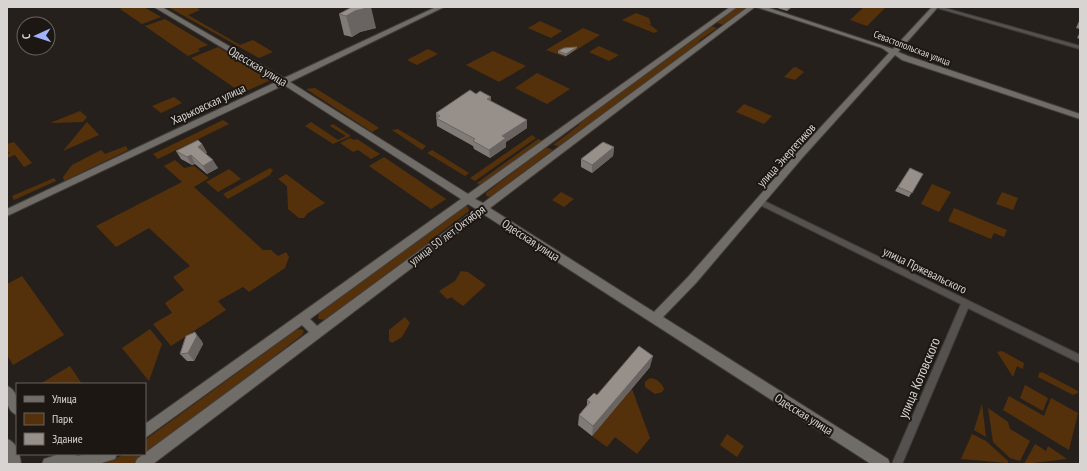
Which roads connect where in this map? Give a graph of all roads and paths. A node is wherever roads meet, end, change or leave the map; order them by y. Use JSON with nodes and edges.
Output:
{"nodes":[{"id":1,"x":157,"y":7,"type":"edge"},
{"id":2,"x":441,"y":7,"type":"edge"},
{"id":3,"x":734,"y":7,"type":"edge"},
{"id":4,"x":752,"y":7,"type":"edge"},
{"id":5,"x":759,"y":7,"type":"edge"},
{"id":6,"x":935,"y":7,"type":"edge"},
{"id":7,"x":709,"y":25,"type":"junction"},
{"id":8,"x":722,"y":30,"type":"junction"},
{"id":9,"x":1080,"y":48,"type":"edge"},
{"id":10,"x":894,"y":52,"type":"junction"},
{"id":11,"x":285,"y":82,"type":"junction"},
{"id":12,"x":1080,"y":117,"type":"edge"},
{"id":13,"x":548,"y":140,"type":"junction"},
{"id":14,"x":564,"y":148,"type":"junction"},
{"id":15,"x":467,"y":199,"type":"junction"},
{"id":16,"x":760,"y":202,"type":"junction"},
{"id":17,"x":482,"y":208,"type":"junction"},
{"id":18,"x":7,"y":213,"type":"edge"},
{"id":19,"x":966,"y":303,"type":"junction"},
{"id":20,"x":302,"y":318,"type":"junction"},
{"id":21,"x":654,"y":319,"type":"junction"},
{"id":22,"x":317,"y":333,"type":"junction"},
{"id":23,"x":1080,"y":359,"type":"edge"},
{"id":24,"x":7,"y":392,"type":"edge"},
{"id":25,"x":16,"y":407,"type":"edge"},
{"id":26,"x":146,"y":431,"type":"edge"},
{"id":27,"x":7,"y":445,"type":"edge"},
{"id":28,"x":56,"y":455,"type":"edge"},
{"id":29,"x":106,"y":455,"type":"edge"},
{"id":30,"x":76,"y":462,"type":"edge"},
{"id":31,"x":14,"y":464,"type":"edge"},
{"id":32,"x":49,"y":464,"type":"edge"},
{"id":33,"x":142,"y":464,"type":"edge"},
{"id":34,"x":883,"y":464,"type":"edge"},
{"id":35,"x":896,"y":464,"type":"edge"}],
"edges":[{"from":1,"to":11,"type":"street","name":"Одесская улица"},
{"from":2,"to":11,"type":"street","name":"Харьковская улица"},
{"from":3,"to":7,"type":"street","name":"улица 50 лет Октября"},
{"from":4,"to":8,"type":"street","name":"улица 50 лет Октября"},
{"from":5,"to":10,"type":"street","name":"Севастопольская улица"},
{"from":6,"to":9,"type":"street"},
{"from":6,"to":10,"type":"street","name":"улица Энергетиков"},
{"from":7,"to":8,"type":"street"},
{"from":7,"to":13,"type":"street","name":"улица 50 лет Октября"},
{"from":8,"to":14,"type":"street","name":"улица 50 лет Октября"},
{"from":10,"to":12,"type":"street","name":"Севастопольская улица"},
{"from":10,"to":16,"type":"street","name":"улица Энергетиков"},
{"from":11,"to":15,"type":"street","name":"Одесская улица"},
{"from":11,"to":18,"type":"street","name":"Харьковская улица"},
{"from":13,"to":14,"type":"street"},
{"from":13,"to":15,"type":"street","name":"улица 50 лет Октября"},
{"from":14,"to":17,"type":"street","name":"улица 50 лет Октября"},
{"from":15,"to":17,"type":"street","name":"Одесская улица"},
{"from":15,"to":20,"type":"street","name":"улица 50 лет Октября"},
{"from":16,"to":19,"type":"street","name":"улица Пржевальского"},
{"from":16,"to":21,"type":"street","name":"улица Энергетиков"},
{"from":17,"to":21,"type":"street","name":"Одесская улица"},
{"from":17,"to":22,"type":"street","name":"улица 50 лет Октября"},
{"from":19,"to":23,"type":"street","name":"улица Пржевальского"},
{"from":19,"to":35,"type":"street","name":"улица Котовского"},
{"from":20,"to":22,"type":"street"},
{"from":20,"to":26,"type":"street","name":"улица 50 лет Октября"},
{"from":21,"to":34,"type":"street","name":"Одесская улица"},
{"from":22,"to":33,"type":"street","name":"улица 50 лет Октября"},
{"from":24,"to":25,"type":"street"},
{"from":27,"to":31,"type":"street"},
{"from":28,"to":30,"type":"street"},
{"from":29,"to":30,"type":"street"},
{"from":30,"to":32,"type":"street"}]}
